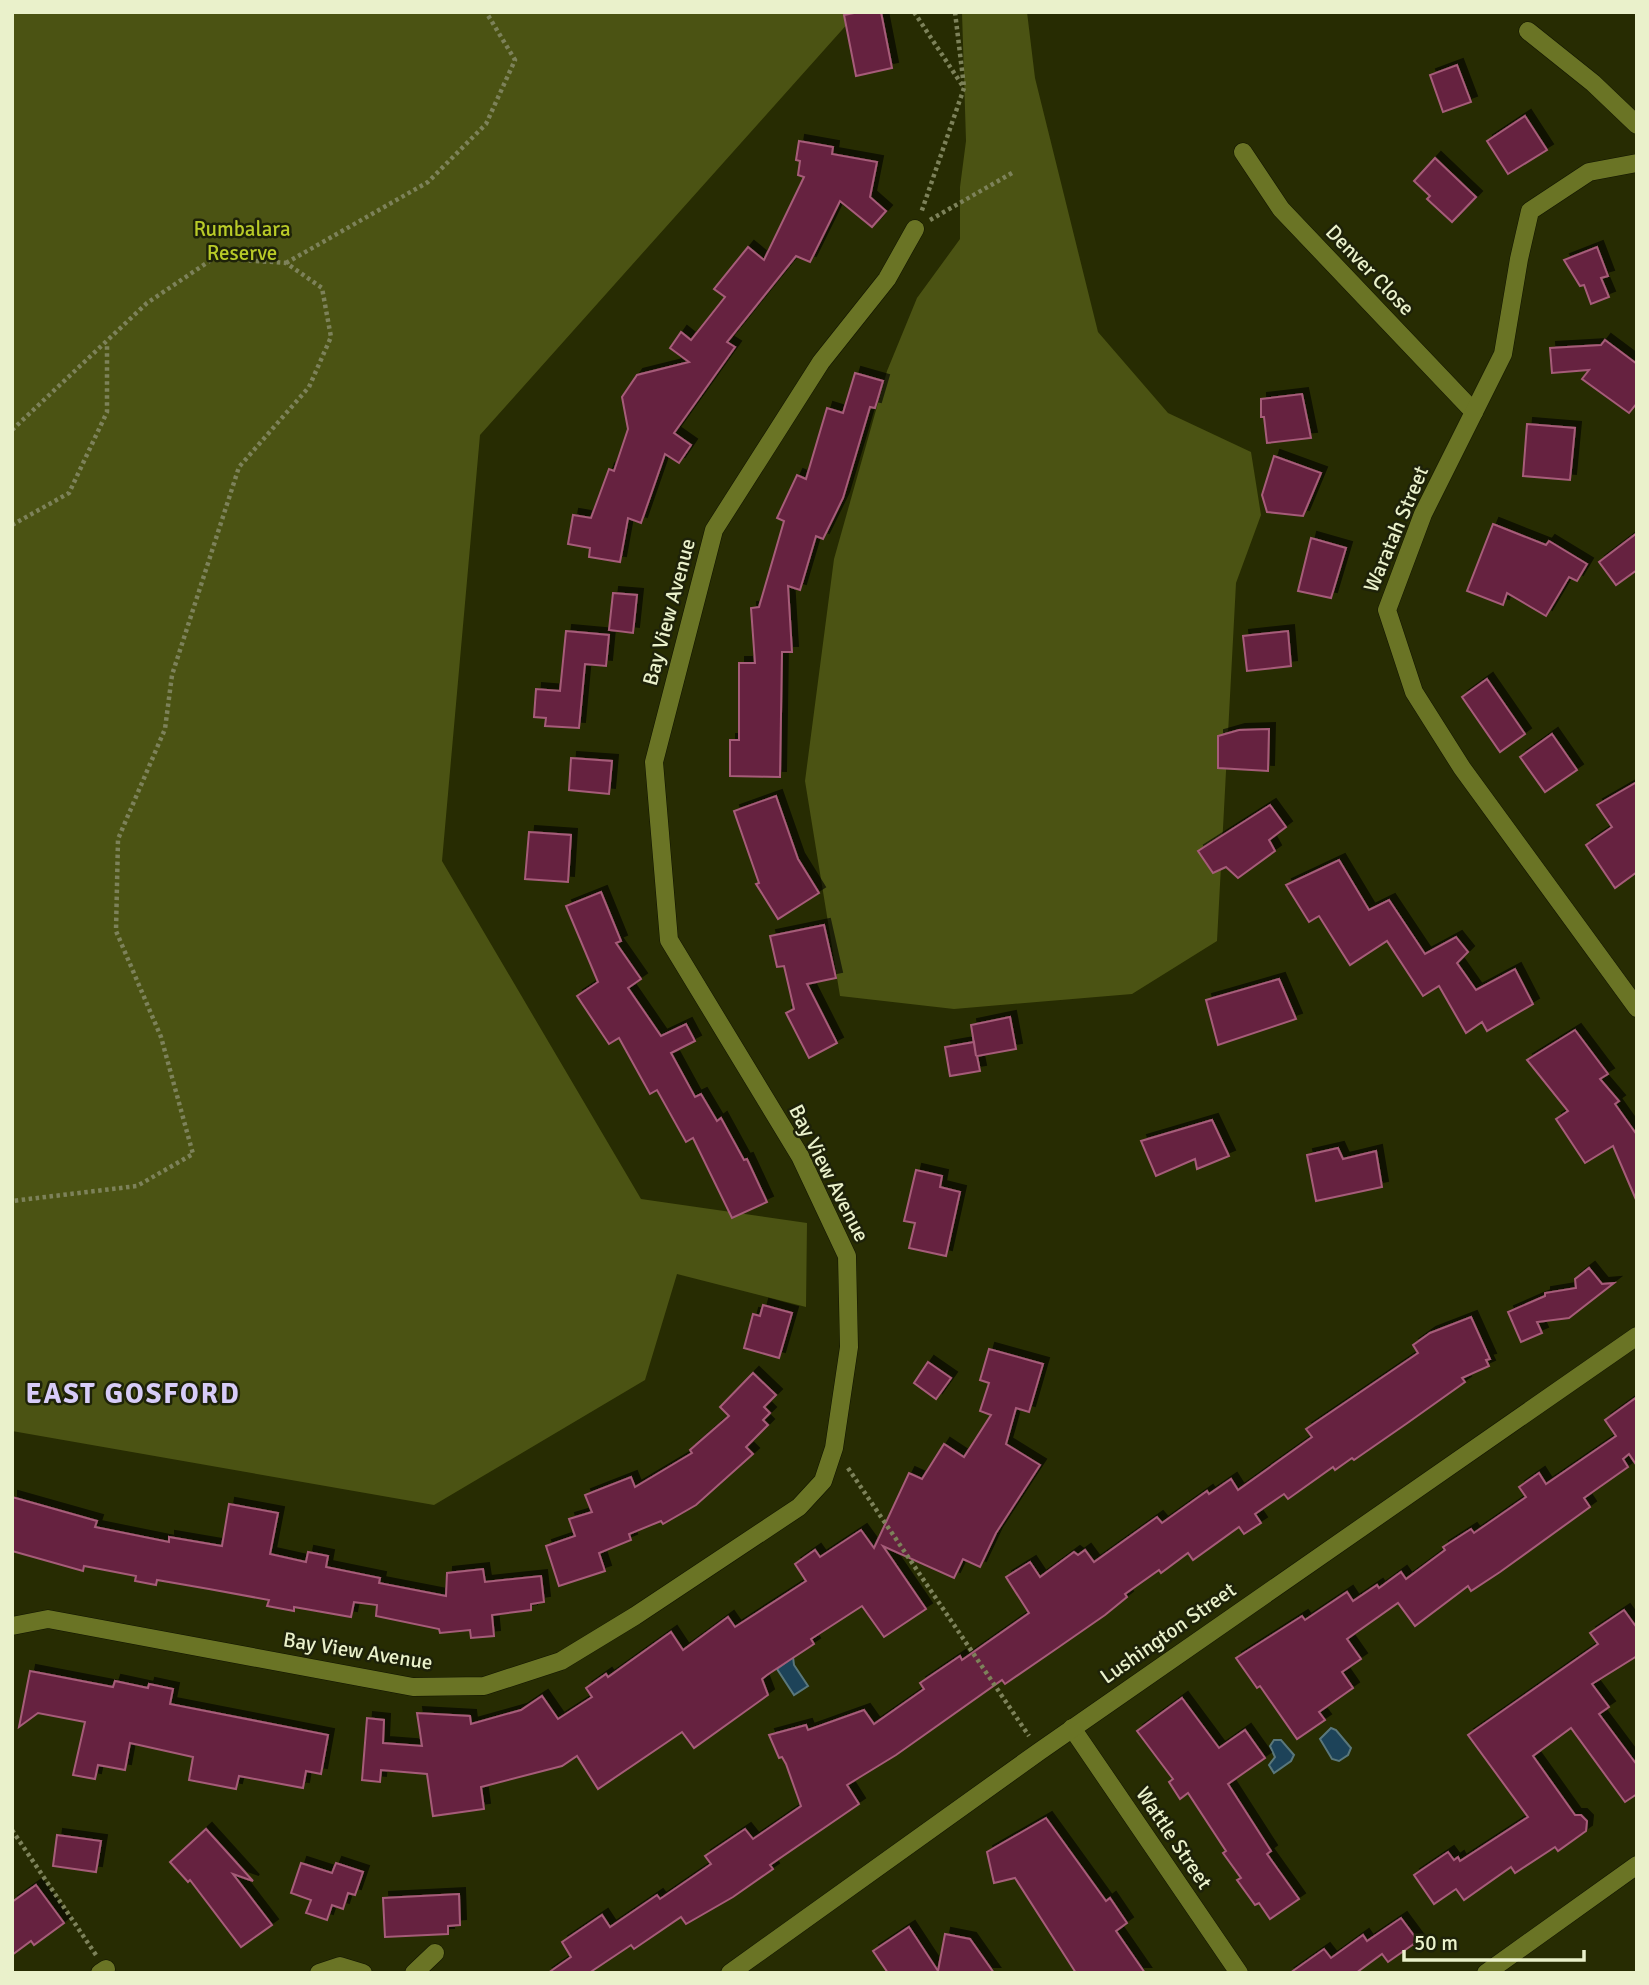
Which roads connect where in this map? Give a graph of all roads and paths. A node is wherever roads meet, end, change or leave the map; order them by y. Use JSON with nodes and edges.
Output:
{"nodes":[{"id":1,"x":486,"y":12,"type":"edge"},
{"id":2,"x":914,"y":12,"type":"edge"},
{"id":3,"x":955,"y":12,"type":"edge"},
{"id":4,"x":1528,"y":31,"type":"dead end"},
{"id":5,"x":964,"y":88,"type":"junction"},
{"id":6,"x":1637,"y":125,"type":"edge"},
{"id":7,"x":1243,"y":152,"type":"dead end"},
{"id":8,"x":1637,"y":163,"type":"edge"},
{"id":9,"x":1012,"y":173,"type":"dead end"},
{"id":10,"x":915,"y":229,"type":"junction"},
{"id":11,"x":286,"y":263,"type":"junction"},
{"id":12,"x":107,"y":342,"type":"junction"},
{"id":13,"x":1475,"y":412,"type":"junction"},
{"id":14,"x":12,"y":430,"type":"edge"},
{"id":15,"x":12,"y":525,"type":"edge"},
{"id":16,"x":1637,"y":1008,"type":"edge"},
{"id":17,"x":12,"y":1201,"type":"edge"},
{"id":18,"x":1637,"y":1336,"type":"edge"},
{"id":19,"x":834,"y":1448,"type":"junction"},
{"id":20,"x":12,"y":1626,"type":"edge"},
{"id":21,"x":1072,"y":1728,"type":"junction"},
{"id":22,"x":1040,"y":1751,"type":"junction"},
{"id":23,"x":12,"y":1830,"type":"edge"},
{"id":24,"x":1637,"y":1865,"type":"edge"},
{"id":25,"x":435,"y":1953,"type":"dead end"},
{"id":26,"x":103,"y":1971,"type":"edge"},
{"id":27,"x":319,"y":1973,"type":"edge"},
{"id":28,"x":363,"y":1973,"type":"edge"},
{"id":29,"x":414,"y":1973,"type":"edge"},
{"id":30,"x":730,"y":1973,"type":"edge"},
{"id":31,"x":1239,"y":1973,"type":"edge"},
{"id":32,"x":1486,"y":1973,"type":"edge"}],
"edges":[{"from":1,"to":11,"type":"path"},
{"from":2,"to":5,"type":"path"},
{"from":3,"to":5,"type":"path"},
{"from":4,"to":6,"type":"street"},
{"from":5,"to":10,"type":"path"},
{"from":7,"to":13,"type":"street","name":"Denver Close"},
{"from":8,"to":13,"type":"street","name":"Waratah Street"},
{"from":9,"to":10,"type":"path"},
{"from":10,"to":19,"type":"street","name":"Bay View Avenue"},
{"from":11,"to":12,"type":"path"},
{"from":11,"to":17,"type":"path"},
{"from":12,"to":14,"type":"path"},
{"from":12,"to":15,"type":"path"},
{"from":13,"to":16,"type":"street","name":"Waratah Street"},
{"from":18,"to":21,"type":"street","name":"Lushington Street"},
{"from":19,"to":20,"type":"street","name":"Bay View Avenue"},
{"from":19,"to":22,"type":"path"},
{"from":21,"to":22,"type":"street","name":"Lushington Street"},
{"from":21,"to":31,"type":"street","name":"Wattle Street"},
{"from":22,"to":30,"type":"street","name":"Lushington Street"},
{"from":23,"to":26,"type":"path"},
{"from":24,"to":32,"type":"street"},
{"from":25,"to":29,"type":"street"},
{"from":27,"to":28,"type":"street"}]}
